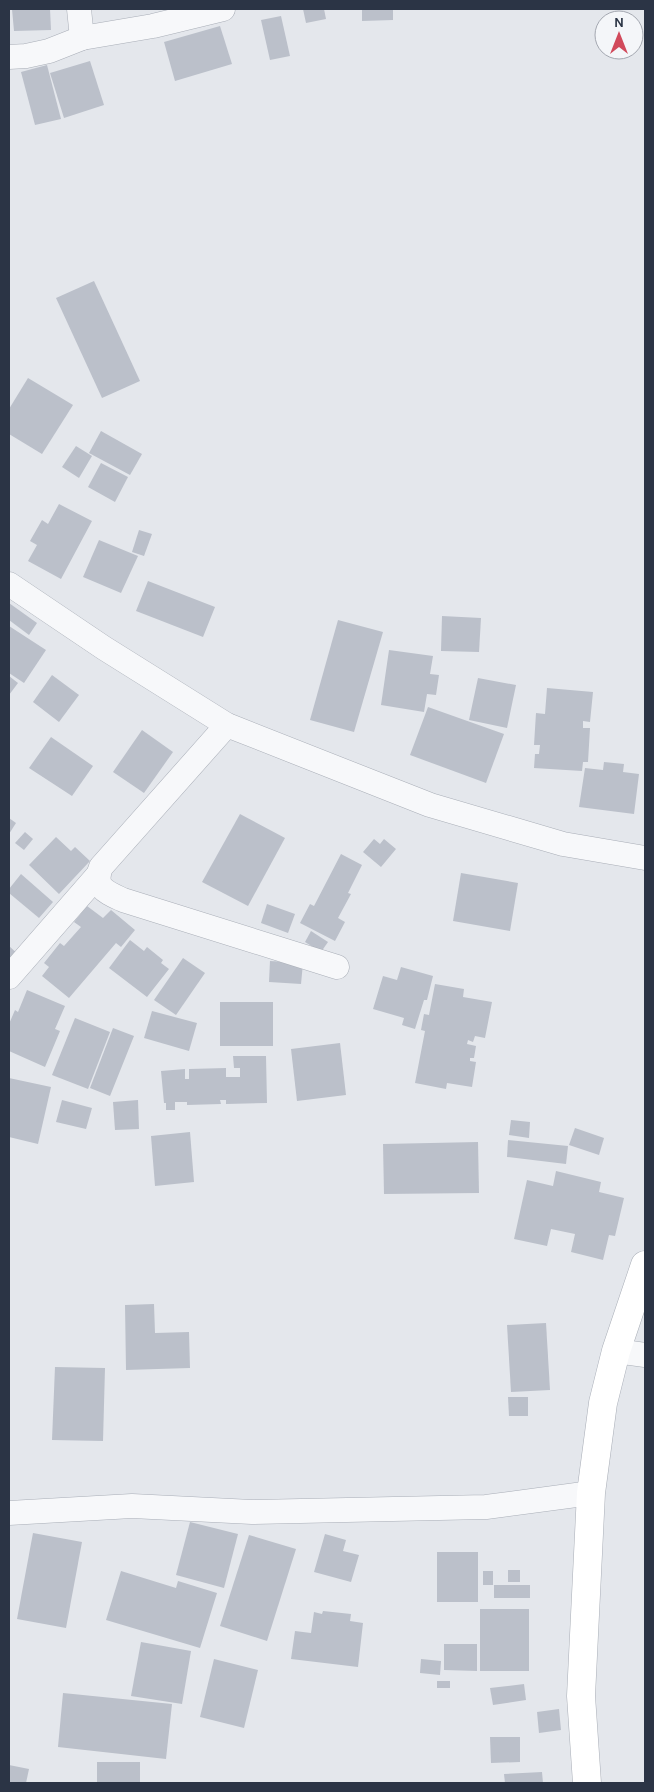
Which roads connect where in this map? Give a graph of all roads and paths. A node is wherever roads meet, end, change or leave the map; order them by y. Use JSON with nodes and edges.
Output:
{"nodes":[{"id":1,"x":79,"y":9,"type":"edge"},
{"id":2,"x":223,"y":9,"type":"edge"},
{"id":3,"x":82,"y":38,"type":"junction"},
{"id":4,"x":9,"y":57,"type":"edge"},
{"id":5,"x":9,"y":584,"type":"edge"},
{"id":6,"x":227,"y":725,"type":"junction"},
{"id":7,"x":645,"y":858,"type":"edge"},
{"id":8,"x":98,"y":875,"type":"junction"},
{"id":9,"x":337,"y":967,"type":"dead end"},
{"id":10,"x":9,"y":977,"type":"edge"},
{"id":11,"x":645,"y":1265,"type":"edge"},
{"id":12,"x":616,"y":1351,"type":"junction"},
{"id":13,"x":645,"y":1355,"type":"edge"},
{"id":14,"x":591,"y":1493,"type":"junction"},
{"id":15,"x":9,"y":1513,"type":"edge"},
{"id":16,"x":587,"y":1783,"type":"edge"}],
"edges":[{"from":1,"to":3,"type":"street"},
{"from":2,"to":3,"type":"street"},
{"from":3,"to":4,"type":"street"},
{"from":5,"to":6,"type":"street"},
{"from":6,"to":7,"type":"street"},
{"from":6,"to":8,"type":"street"},
{"from":8,"to":9,"type":"street"},
{"from":8,"to":10,"type":"street"},
{"from":11,"to":12,"type":"street"},
{"from":12,"to":13,"type":"street"},
{"from":12,"to":14,"type":"street"},
{"from":14,"to":15,"type":"street"},
{"from":14,"to":16,"type":"street"}]}
